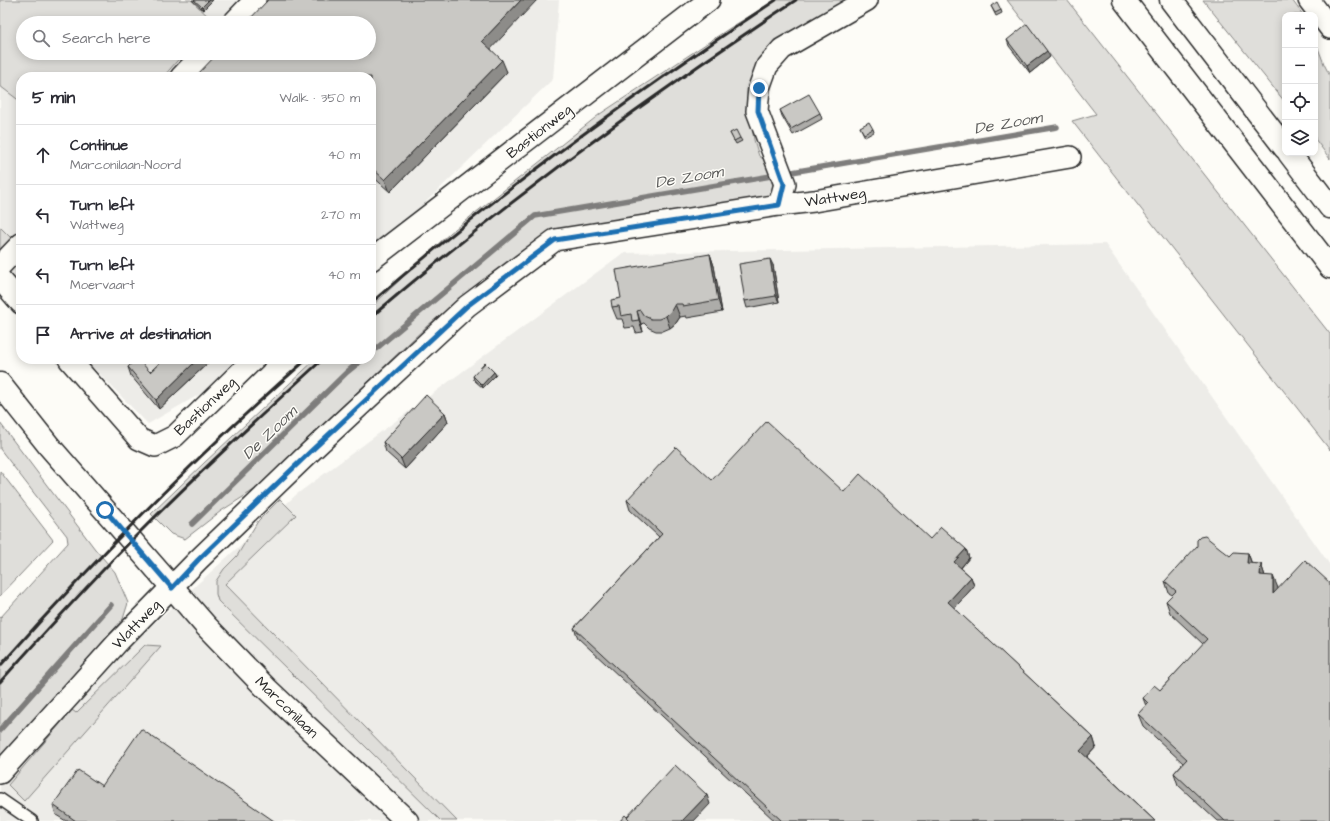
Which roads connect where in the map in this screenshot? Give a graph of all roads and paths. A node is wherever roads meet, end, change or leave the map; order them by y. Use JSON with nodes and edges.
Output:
{"nodes":[{"id":1,"x":255,"y":0,"type":"edge"},
{"id":2,"x":867,"y":0,"type":"edge"},
{"id":3,"x":1124,"y":0,"type":"edge"},
{"id":4,"x":1171,"y":0,"type":"edge"},
{"id":5,"x":1309,"y":0,"type":"edge"},
{"id":6,"x":708,"y":1,"type":"edge"},
{"id":7,"x":240,"y":16,"type":"edge"},
{"id":8,"x":1330,"y":28,"type":"edge"},
{"id":9,"x":197,"y":60,"type":"edge"},
{"id":10,"x":186,"y":72,"type":"edge"},
{"id":11,"x":1282,"y":144,"type":"edge"},
{"id":12,"x":1291,"y":156,"type":"edge"},
{"id":13,"x":1070,"y":157,"type":"dead end"},
{"id":14,"x":779,"y":205,"type":"junction"},
{"id":15,"x":1330,"y":207,"type":"edge"},
{"id":16,"x":16,"y":249,"type":"edge"},
{"id":17,"x":376,"y":256,"type":"edge"},
{"id":18,"x":0,"y":266,"type":"edge"},
{"id":19,"x":1330,"y":267,"type":"edge"},
{"id":20,"x":0,"y":279,"type":"edge"},
{"id":21,"x":16,"y":297,"type":"edge"},
{"id":22,"x":73,"y":364,"type":"edge"},
{"id":23,"x":249,"y":364,"type":"edge"},
{"id":24,"x":0,"y":384,"type":"edge"},
{"id":25,"x":172,"y":588,"type":"junction"},
{"id":26,"x":0,"y":773,"type":"edge"},
{"id":27,"x":0,"y":799,"type":"edge"},
{"id":28,"x":32,"y":821,"type":"edge"},
{"id":29,"x":407,"y":821,"type":"edge"}],
"edges":[{"from":1,"to":7,"type":"street"},
{"from":2,"to":14,"type":"street"},
{"from":3,"to":19,"type":"main road"},
{"from":4,"to":11,"type":"main road"},
{"from":5,"to":8,"type":"street"},
{"from":6,"to":17,"type":"street","name":"Bastionweg"},
{"from":9,"to":10,"type":"street"},
{"from":12,"to":15,"type":"main road"},
{"from":13,"to":14,"type":"street","name":"Wattweg"},
{"from":14,"to":25,"type":"street","name":"Wattweg"},
{"from":16,"to":18,"type":"street"},
{"from":20,"to":21,"type":"street"},
{"from":22,"to":23,"type":"street","name":"Bastionweg"},
{"from":24,"to":25,"type":"main road","name":"Marconilaan"},
{"from":25,"to":26,"type":"street","name":"Wattweg"},
{"from":25,"to":29,"type":"main road","name":"Marconilaan"},
{"from":27,"to":28,"type":"lane"}]}
